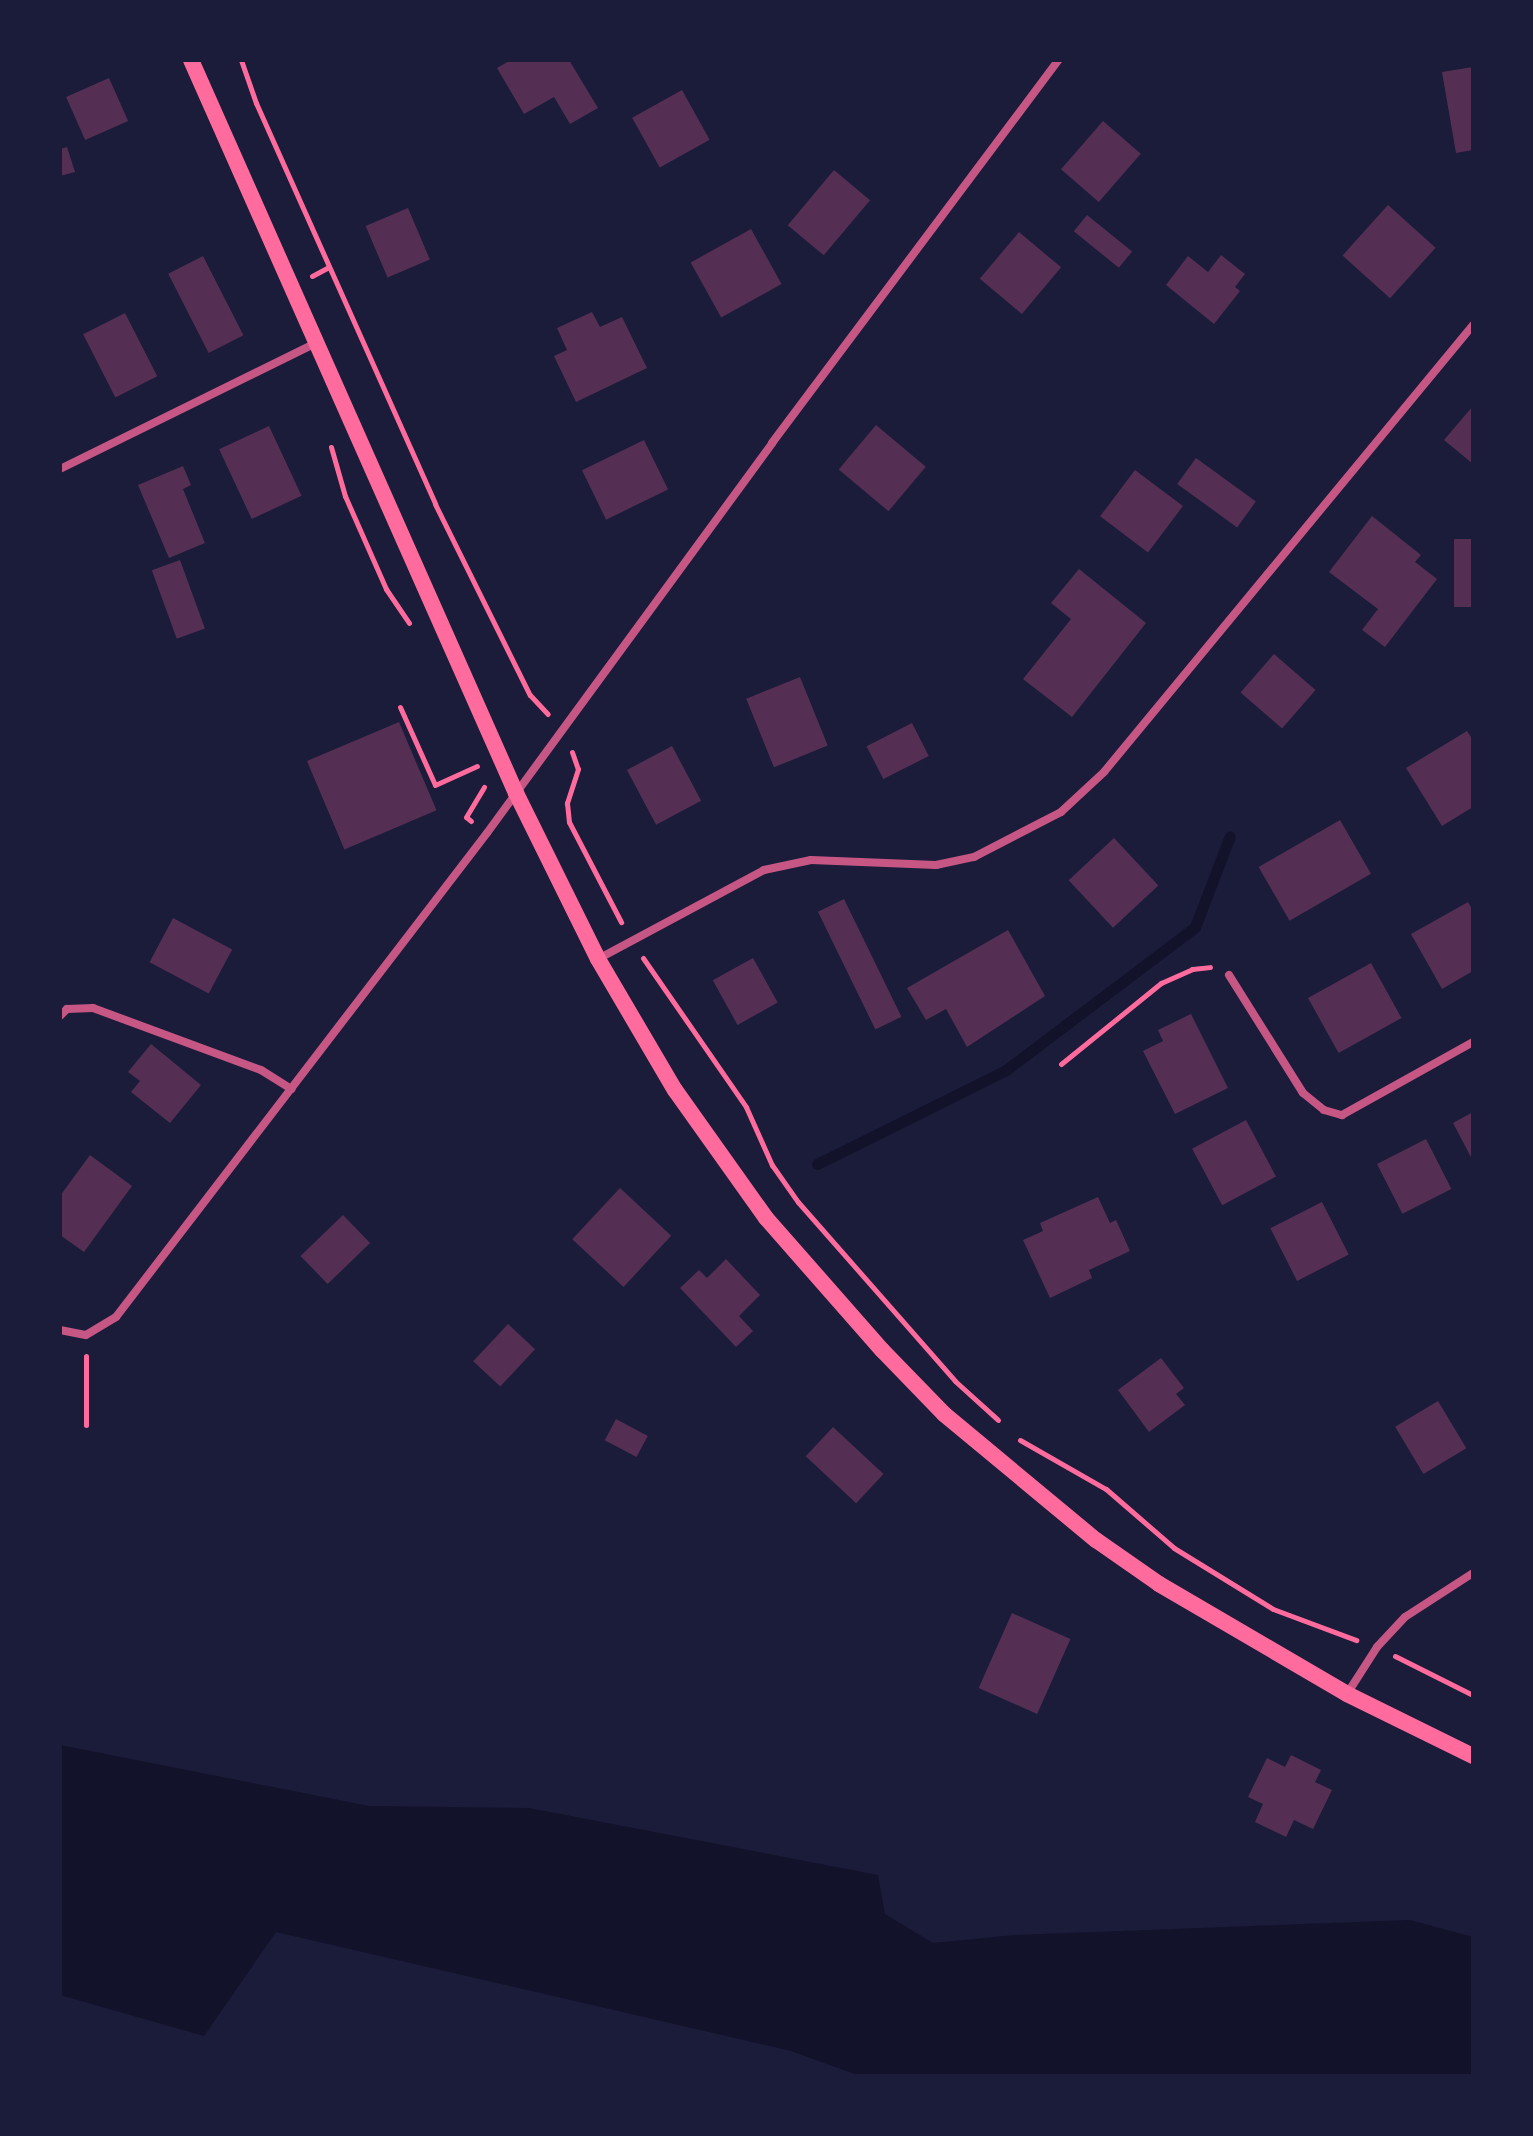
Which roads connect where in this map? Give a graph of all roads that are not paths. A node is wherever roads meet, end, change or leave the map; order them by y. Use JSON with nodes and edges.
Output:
{"nodes":[{"id":1,"x":191,"y":60,"type":"edge"},
{"id":2,"x":1059,"y":60,"type":"edge"},
{"id":3,"x":1473,"y":325,"type":"edge"},
{"id":4,"x":316,"y":343,"type":"junction"},
{"id":5,"x":60,"y":469,"type":"edge"},
{"id":6,"x":516,"y":793,"type":"junction"},
{"id":7,"x":598,"y":959,"type":"junction"},
{"id":8,"x":1229,"y":975,"type":"road end"},
{"id":9,"x":60,"y":1016,"type":"edge"},
{"id":10,"x":1473,"y":1042,"type":"edge"},
{"id":11,"x":291,"y":1089,"type":"junction"},
{"id":12,"x":60,"y":1330,"type":"edge"},
{"id":13,"x":1473,"y":1573,"type":"edge"},
{"id":14,"x":1347,"y":1694,"type":"junction"},
{"id":15,"x":1473,"y":1756,"type":"edge"}],
"edges":[{"from":1,"to":4,"type":"main road"},
{"from":2,"to":6,"type":"street"},
{"from":3,"to":7,"type":"street"},
{"from":4,"to":5,"type":"street"},
{"from":4,"to":6,"type":"main road"},
{"from":6,"to":7,"type":"main road"},
{"from":6,"to":11,"type":"street"},
{"from":7,"to":14,"type":"main road"},
{"from":8,"to":10,"type":"street"},
{"from":9,"to":11,"type":"street"},
{"from":11,"to":12,"type":"street"},
{"from":13,"to":14,"type":"street"},
{"from":14,"to":15,"type":"main road"}]}
